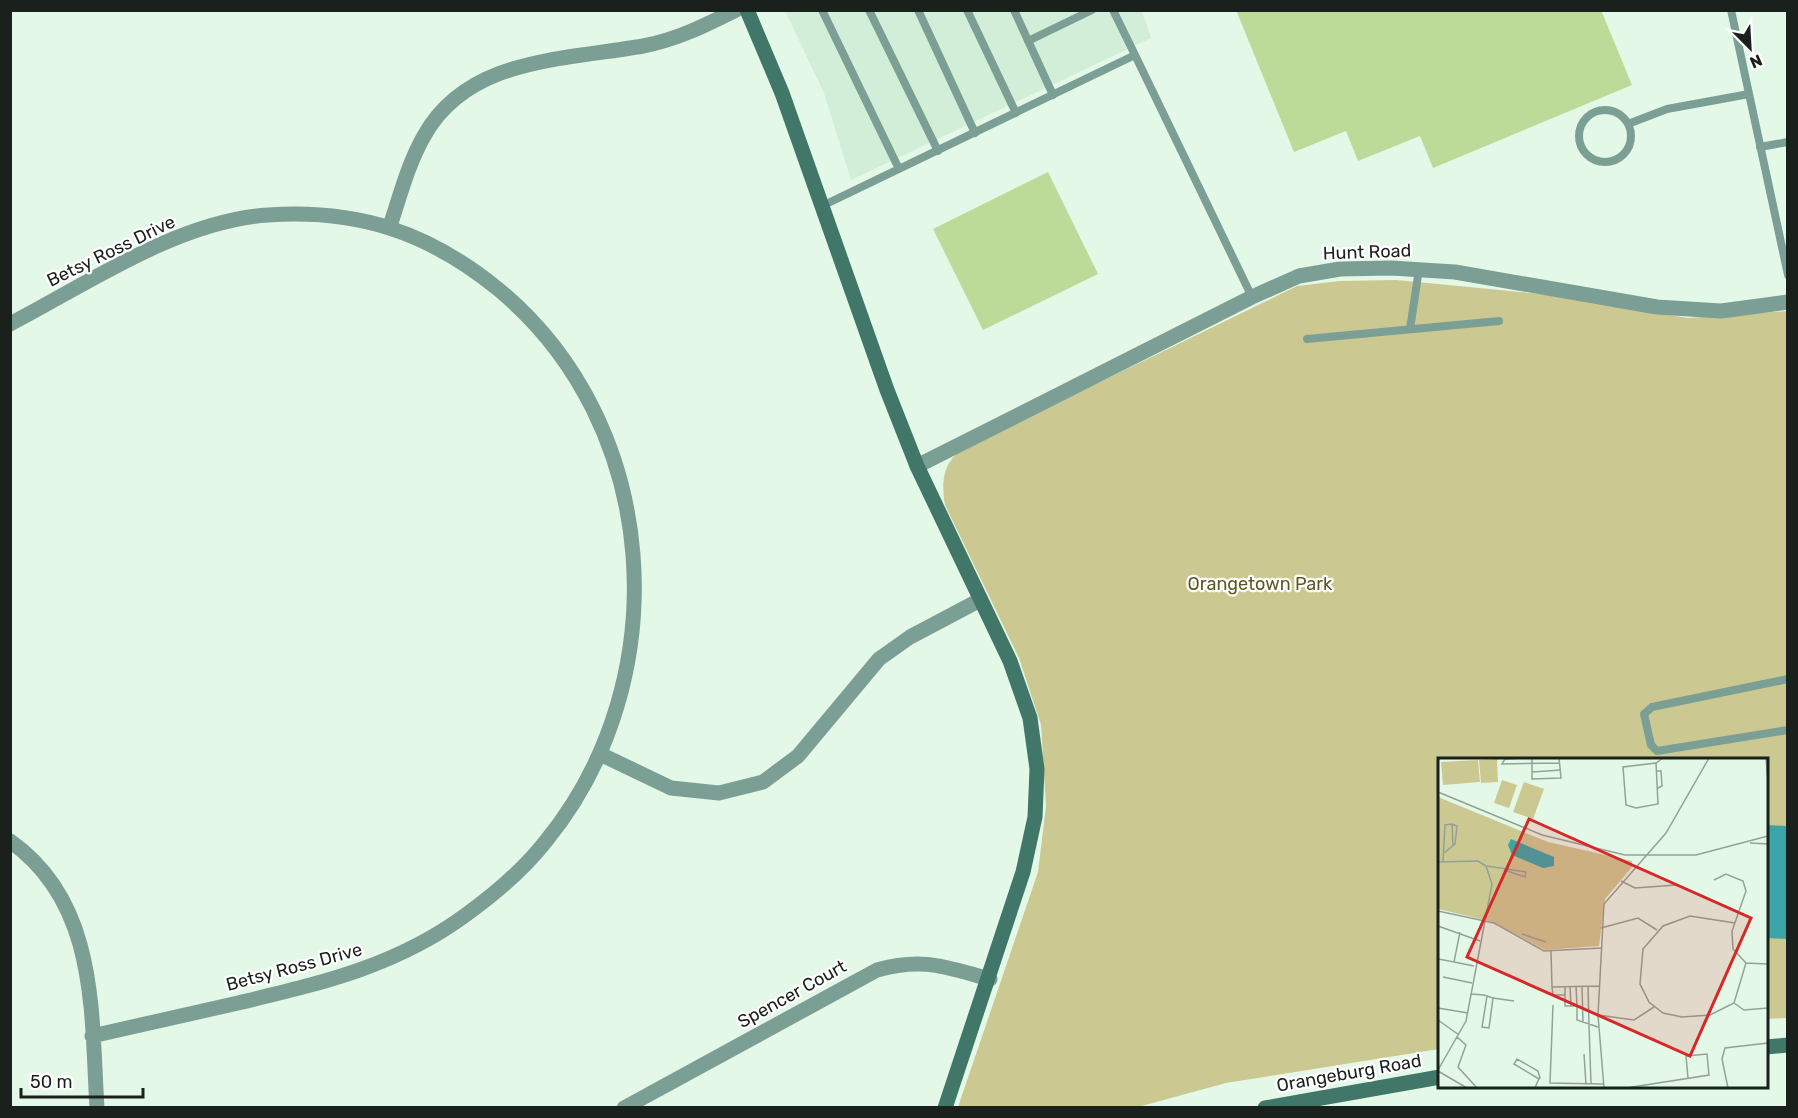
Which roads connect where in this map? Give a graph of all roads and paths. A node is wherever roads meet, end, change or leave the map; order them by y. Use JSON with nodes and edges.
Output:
{"nodes":[{"id":1,"x":736,"y":10,"type":"edge"},
{"id":2,"x":747,"y":10,"type":"edge"},
{"id":3,"x":822,"y":10,"type":"edge"},
{"id":4,"x":870,"y":10,"type":"edge"},
{"id":5,"x":918,"y":10,"type":"edge"},
{"id":6,"x":967,"y":10,"type":"edge"},
{"id":7,"x":1014,"y":10,"type":"edge"},
{"id":8,"x":1092,"y":10,"type":"edge"},
{"id":9,"x":1113,"y":10,"type":"edge"},
{"id":10,"x":1731,"y":10,"type":"edge"},
{"id":11,"x":1028,"y":41,"type":"junction"},
{"id":12,"x":1135,"y":55,"type":"junction"},
{"id":13,"x":1749,"y":94,"type":"junction"},
{"id":14,"x":1053,"y":95,"type":"junction"},
{"id":15,"x":1016,"y":113,"type":"junction"},
{"id":16,"x":1628,"y":124,"type":"junction"},
{"id":17,"x":975,"y":132,"type":"junction"},
{"id":18,"x":1788,"y":142,"type":"edge"},
{"id":19,"x":1761,"y":147,"type":"junction"},
{"id":20,"x":938,"y":151,"type":"junction"},
{"id":21,"x":899,"y":169,"type":"junction"},
{"id":22,"x":822,"y":206,"type":"junction"},
{"id":23,"x":390,"y":226,"type":"junction"},
{"id":24,"x":1419,"y":269,"type":"junction"},
{"id":25,"x":1788,"y":274,"type":"edge"},
{"id":26,"x":1252,"y":297,"type":"junction"},
{"id":27,"x":1788,"y":302,"type":"edge"},
{"id":28,"x":1499,"y":321,"type":"dead end"},
{"id":29,"x":10,"y":324,"type":"edge"},
{"id":30,"x":1410,"y":329,"type":"junction"},
{"id":31,"x":1307,"y":339,"type":"dead end"},
{"id":32,"x":917,"y":466,"type":"junction"},
{"id":33,"x":980,"y":600,"type":"junction"},
{"id":34,"x":1788,"y":679,"type":"edge"},
{"id":35,"x":1788,"y":730,"type":"edge"},
{"id":36,"x":600,"y":754,"type":"junction"},
{"id":37,"x":10,"y":842,"type":"edge"},
{"id":38,"x":990,"y":979,"type":"junction"},
{"id":39,"x":92,"y":1036,"type":"junction"},
{"id":40,"x":1788,"y":1045,"type":"edge"},
{"id":41,"x":1768,"y":1047,"type":"edge"},
{"id":42,"x":1438,"y":1077,"type":"edge"},
{"id":43,"x":97,"y":1107,"type":"edge"},
{"id":44,"x":624,"y":1107,"type":"edge"},
{"id":45,"x":945,"y":1107,"type":"edge"},
{"id":46,"x":1265,"y":1107,"type":"edge"}],
"edges":[{"from":1,"to":23,"type":"street"},
{"from":2,"to":22,"type":"street"},
{"from":3,"to":21,"type":"lane"},
{"from":4,"to":20,"type":"lane"},
{"from":5,"to":17,"type":"lane"},
{"from":6,"to":15,"type":"lane"},
{"from":7,"to":11,"type":"lane"},
{"from":8,"to":11,"type":"lane"},
{"from":9,"to":12,"type":"lane"},
{"from":10,"to":13,"type":"lane"},
{"from":11,"to":14,"type":"lane"},
{"from":12,"to":14,"type":"lane"},
{"from":12,"to":26,"type":"lane"},
{"from":13,"to":16,"type":"lane"},
{"from":13,"to":19,"type":"lane"},
{"from":14,"to":15,"type":"lane"},
{"from":15,"to":17,"type":"lane"},
{"from":16,"to":16,"type":"lane"},
{"from":17,"to":20,"type":"lane"},
{"from":18,"to":19,"type":"lane"},
{"from":19,"to":25,"type":"lane"},
{"from":20,"to":21,"type":"lane"},
{"from":21,"to":22,"type":"lane"},
{"from":22,"to":32,"type":"street"},
{"from":23,"to":29,"type":"street","name":"Betsy Ross Drive"},
{"from":23,"to":36,"type":"street","name":"Betsy Ross Drive"},
{"from":24,"to":26,"type":"street","name":"Hunt Road"},
{"from":24,"to":27,"type":"street","name":"Hunt Road"},
{"from":24,"to":30,"type":"lane"},
{"from":26,"to":32,"type":"street","name":"Hunt Road"},
{"from":28,"to":30,"type":"lane"},
{"from":30,"to":31,"type":"lane"},
{"from":32,"to":33,"type":"street"},
{"from":33,"to":36,"type":"street"},
{"from":33,"to":38,"type":"street"},
{"from":34,"to":35,"type":"lane"},
{"from":36,"to":39,"type":"street","name":"Betsy Ross Drive"},
{"from":37,"to":39,"type":"street"},
{"from":38,"to":44,"type":"street","name":"Spencer Court"},
{"from":38,"to":45,"type":"street"},
{"from":39,"to":43,"type":"street"},
{"from":40,"to":41,"type":"street"},
{"from":42,"to":46,"type":"street","name":"Orangeburg Road"}]}
